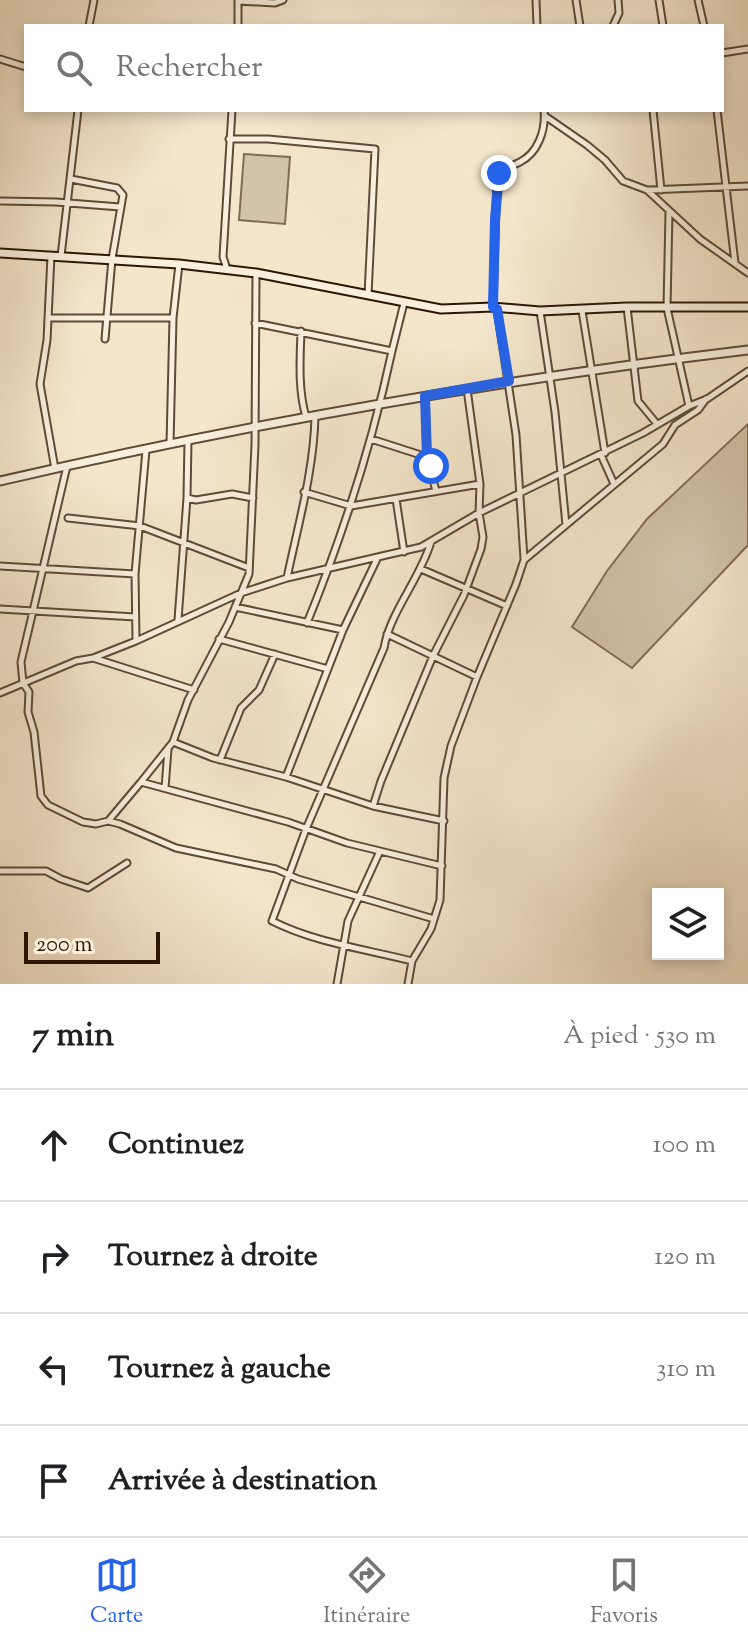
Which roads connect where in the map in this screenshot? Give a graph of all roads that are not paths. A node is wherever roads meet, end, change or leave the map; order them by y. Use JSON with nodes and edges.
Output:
{"nodes":[{"id":1,"x":94,"y":0,"type":"edge"},
{"id":2,"x":238,"y":0,"type":"edge"},
{"id":3,"x":283,"y":0,"type":"edge"},
{"id":4,"x":536,"y":0,"type":"edge"},
{"id":5,"x":576,"y":0,"type":"edge"},
{"id":6,"x":618,"y":0,"type":"edge"},
{"id":7,"x":659,"y":0,"type":"edge"},
{"id":8,"x":700,"y":0,"type":"edge"},
{"id":9,"x":89,"y":24,"type":"edge"},
{"id":10,"x":238,"y":24,"type":"edge"},
{"id":11,"x":537,"y":24,"type":"edge"},
{"id":12,"x":580,"y":24,"type":"edge"},
{"id":13,"x":614,"y":24,"type":"edge"},
{"id":14,"x":663,"y":24,"type":"edge"},
{"id":15,"x":704,"y":24,"type":"edge"},
{"id":16,"x":748,"y":49,"type":"edge"},
{"id":17,"x":724,"y":53,"type":"edge"},
{"id":18,"x":0,"y":59,"type":"edge"},
{"id":19,"x":24,"y":66,"type":"edge"},
{"id":20,"x":78,"y":112,"type":"edge"},
{"id":21,"x":232,"y":112,"type":"edge"},
{"id":22,"x":653,"y":112,"type":"edge"},
{"id":23,"x":717,"y":112,"type":"edge"},
{"id":24,"x":544,"y":113,"type":"edge"},
{"id":25,"x":229,"y":139,"type":"junction"},
{"id":26,"x":71,"y":179,"type":"junction"},
{"id":27,"x":748,"y":186,"type":"edge"},
{"id":28,"x":726,"y":188,"type":"junction"},
{"id":29,"x":647,"y":190,"type":"junction"},
{"id":30,"x":661,"y":190,"type":"junction"},
{"id":31,"x":0,"y":201,"type":"edge"},
{"id":32,"x":68,"y":203,"type":"junction"},
{"id":33,"x":120,"y":207,"type":"junction"},
{"id":34,"x":669,"y":212,"type":"junction"},
{"id":35,"x":0,"y":253,"type":"edge"},
{"id":36,"x":51,"y":256,"type":"junction"},
{"id":37,"x":61,"y":256,"type":"junction"},
{"id":38,"x":112,"y":259,"type":"junction"},
{"id":39,"x":735,"y":263,"type":"junction"},
{"id":40,"x":179,"y":264,"type":"junction"},
{"id":41,"x":227,"y":269,"type":"junction"},
{"id":42,"x":256,"y":273,"type":"junction"},
{"id":43,"x":748,"y":273,"type":"edge"},
{"id":44,"x":368,"y":295,"type":"junction"},
{"id":45,"x":404,"y":303,"type":"junction"},
{"id":46,"x":627,"y":307,"type":"junction"},
{"id":47,"x":748,"y":307,"type":"edge"},
{"id":48,"x":495,"y":308,"type":"junction"},
{"id":49,"x":667,"y":308,"type":"junction"},
{"id":50,"x":540,"y":311,"type":"junction"},
{"id":51,"x":582,"y":311,"type":"junction"},
{"id":52,"x":109,"y":316,"type":"junction"},
{"id":53,"x":48,"y":318,"type":"junction"},
{"id":54,"x":173,"y":318,"type":"junction"},
{"id":55,"x":255,"y":323,"type":"junction"},
{"id":56,"x":301,"y":331,"type":"junction"},
{"id":57,"x":105,"y":339,"type":"dead end"},
{"id":58,"x":748,"y":350,"type":"edge"},
{"id":59,"x":392,"y":351,"type":"junction"},
{"id":60,"x":679,"y":358,"type":"junction"},
{"id":61,"x":632,"y":363,"type":"junction"},
{"id":62,"x":592,"y":370,"type":"junction"},
{"id":63,"x":748,"y":371,"type":"edge"},
{"id":64,"x":550,"y":375,"type":"junction"},
{"id":65,"x":509,"y":381,"type":"junction"},
{"id":66,"x":466,"y":388,"type":"junction"},
{"id":67,"x":425,"y":396,"type":"junction"},
{"id":68,"x":707,"y":399,"type":"junction"},
{"id":69,"x":381,"y":404,"type":"junction"},
{"id":70,"x":689,"y":406,"type":"junction"},
{"id":71,"x":311,"y":417,"type":"junction"},
{"id":72,"x":657,"y":424,"type":"junction"},
{"id":73,"x":253,"y":427,"type":"junction"},
{"id":74,"x":371,"y":439,"type":"junction"},
{"id":75,"x":188,"y":440,"type":"junction"},
{"id":76,"x":170,"y":444,"type":"junction"},
{"id":77,"x":146,"y":450,"type":"junction"},
{"id":78,"x":603,"y":454,"type":"junction"},
{"id":79,"x":427,"y":457,"type":"junction"},
{"id":80,"x":67,"y":466,"type":"junction"},
{"id":81,"x":55,"y":469,"type":"junction"},
{"id":82,"x":562,"y":475,"type":"junction"},
{"id":83,"x":0,"y":481,"type":"edge"},
{"id":84,"x":480,"y":484,"type":"junction"},
{"id":85,"x":614,"y":484,"type":"junction"},
{"id":86,"x":436,"y":491,"type":"junction"},
{"id":87,"x":304,"y":492,"type":"junction"},
{"id":88,"x":521,"y":495,"type":"junction"},
{"id":89,"x":187,"y":498,"type":"junction"},
{"id":90,"x":253,"y":498,"type":"junction"},
{"id":91,"x":396,"y":499,"type":"junction"},
{"id":92,"x":351,"y":506,"type":"junction"},
{"id":93,"x":479,"y":513,"type":"junction"},
{"id":94,"x":68,"y":518,"type":"dead end"},
{"id":95,"x":566,"y":525,"type":"junction"},
{"id":96,"x":140,"y":526,"type":"junction"},
{"id":97,"x":182,"y":541,"type":"junction"},
{"id":98,"x":431,"y":541,"type":"junction"},
{"id":99,"x":404,"y":552,"type":"junction"},
{"id":100,"x":377,"y":558,"type":"junction"},
{"id":101,"x":524,"y":560,"type":"junction"},
{"id":102,"x":0,"y":566,"type":"edge"},
{"id":103,"x":249,"y":568,"type":"junction"},
{"id":104,"x":44,"y":569,"type":"junction"},
{"id":105,"x":329,"y":569,"type":"junction"},
{"id":106,"x":421,"y":569,"type":"junction"},
{"id":107,"x":135,"y":574,"type":"junction"},
{"id":108,"x":287,"y":578,"type":"junction"},
{"id":109,"x":467,"y":588,"type":"junction"},
{"id":110,"x":241,"y":593,"type":"junction"},
{"id":111,"x":507,"y":606,"type":"junction"},
{"id":112,"x":235,"y":607,"type":"junction"},
{"id":113,"x":0,"y":609,"type":"edge"},
{"id":114,"x":33,"y":610,"type":"junction"},
{"id":115,"x":135,"y":617,"type":"junction"},
{"id":116,"x":178,"y":620,"type":"junction"},
{"id":117,"x":307,"y":623,"type":"junction"},
{"id":118,"x":343,"y":630,"type":"junction"},
{"id":119,"x":387,"y":634,"type":"junction"},
{"id":120,"x":219,"y":639,"type":"junction"},
{"id":121,"x":136,"y":641,"type":"junction"},
{"id":122,"x":275,"y":654,"type":"junction"},
{"id":123,"x":433,"y":656,"type":"junction"},
{"id":124,"x":93,"y":658,"type":"junction"},
{"id":125,"x":328,"y":669,"type":"junction"},
{"id":126,"x":477,"y":677,"type":"junction"},
{"id":127,"x":23,"y":683,"type":"junction"},
{"id":128,"x":194,"y":690,"type":"junction"},
{"id":129,"x":0,"y":693,"type":"edge"},
{"id":130,"x":170,"y":744,"type":"junction"},
{"id":131,"x":220,"y":760,"type":"junction"},
{"id":132,"x":286,"y":777,"type":"junction"},
{"id":133,"x":141,"y":782,"type":"junction"},
{"id":134,"x":165,"y":788,"type":"junction"},
{"id":135,"x":324,"y":789,"type":"junction"},
{"id":136,"x":373,"y":806,"type":"junction"},
{"id":137,"x":116,"y":815,"type":"junction"},
{"id":138,"x":108,"y":821,"type":"junction"},
{"id":139,"x":444,"y":821,"type":"junction"},
{"id":140,"x":120,"y":824,"type":"junction"},
{"id":141,"x":306,"y":829,"type":"junction"},
{"id":142,"x":380,"y":851,"type":"junction"},
{"id":143,"x":127,"y":863,"type":"dead end"},
{"id":144,"x":442,"y":866,"type":"junction"},
{"id":145,"x":0,"y":871,"type":"edge"},
{"id":146,"x":290,"y":874,"type":"junction"},
{"id":147,"x":358,"y":896,"type":"junction"},
{"id":148,"x":434,"y":919,"type":"junction"},
{"id":149,"x":343,"y":946,"type":"junction"},
{"id":150,"x":412,"y":961,"type":"junction"},
{"id":151,"x":337,"y":984,"type":"edge"},
{"id":152,"x":408,"y":984,"type":"edge"}],
"edges":[{"from":1,"to":9,"type":"street"},
{"from":2,"to":3,"type":"street"},
{"from":2,"to":10,"type":"street"},
{"from":4,"to":11,"type":"street"},
{"from":5,"to":12,"type":"street"},
{"from":6,"to":13,"type":"street"},
{"from":7,"to":14,"type":"street"},
{"from":8,"to":15,"type":"street"},
{"from":16,"to":17,"type":"street"},
{"from":18,"to":19,"type":"street"},
{"from":20,"to":26,"type":"street"},
{"from":21,"to":25,"type":"street"},
{"from":22,"to":30,"type":"street"},
{"from":23,"to":28,"type":"street"},
{"from":24,"to":29,"type":"street"},
{"from":24,"to":48,"type":"street"},
{"from":25,"to":41,"type":"street"},
{"from":25,"to":44,"type":"street"},
{"from":26,"to":32,"type":"street"},
{"from":26,"to":33,"type":"street"},
{"from":27,"to":28,"type":"street"},
{"from":28,"to":30,"type":"street"},
{"from":28,"to":39,"type":"street"},
{"from":29,"to":30,"type":"street"},
{"from":29,"to":34,"type":"street"},
{"from":31,"to":32,"type":"street"},
{"from":32,"to":33,"type":"street"},
{"from":32,"to":37,"type":"street"},
{"from":33,"to":38,"type":"street"},
{"from":34,"to":39,"type":"street"},
{"from":34,"to":49,"type":"street"},
{"from":35,"to":36,"type":"street"},
{"from":36,"to":37,"type":"street"},
{"from":36,"to":53,"type":"street"},
{"from":37,"to":38,"type":"street"},
{"from":38,"to":40,"type":"street"},
{"from":38,"to":52,"type":"street"},
{"from":39,"to":43,"type":"street"},
{"from":40,"to":41,"type":"street"},
{"from":40,"to":54,"type":"street"},
{"from":41,"to":42,"type":"street"},
{"from":42,"to":44,"type":"street"},
{"from":42,"to":55,"type":"street"},
{"from":44,"to":45,"type":"street"},
{"from":45,"to":48,"type":"street"},
{"from":45,"to":59,"type":"street"},
{"from":46,"to":49,"type":"street"},
{"from":46,"to":51,"type":"street"},
{"from":46,"to":61,"type":"street"},
{"from":47,"to":49,"type":"street"},
{"from":48,"to":50,"type":"street"},
{"from":48,"to":65,"type":"street"},
{"from":49,"to":60,"type":"street"},
{"from":50,"to":51,"type":"street"},
{"from":50,"to":64,"type":"street"},
{"from":51,"to":62,"type":"street"},
{"from":52,"to":53,"type":"street"},
{"from":52,"to":54,"type":"street"},
{"from":52,"to":57,"type":"street"},
{"from":53,"to":81,"type":"street"},
{"from":54,"to":76,"type":"street"},
{"from":55,"to":56,"type":"street"},
{"from":55,"to":73,"type":"street"},
{"from":56,"to":59,"type":"street"},
{"from":56,"to":71,"type":"street"},
{"from":58,"to":60,"type":"street"},
{"from":59,"to":69,"type":"street"},
{"from":60,"to":61,"type":"street"},
{"from":60,"to":70,"type":"street"},
{"from":61,"to":62,"type":"street"},
{"from":61,"to":72,"type":"street"},
{"from":62,"to":64,"type":"street"},
{"from":62,"to":78,"type":"street"},
{"from":63,"to":68,"type":"street"},
{"from":64,"to":65,"type":"street"},
{"from":64,"to":82,"type":"street"},
{"from":65,"to":66,"type":"street"},
{"from":65,"to":88,"type":"street"},
{"from":66,"to":67,"type":"street"},
{"from":66,"to":84,"type":"street"},
{"from":67,"to":69,"type":"street"},
{"from":67,"to":79,"type":"street"},
{"from":68,"to":70,"type":"street"},
{"from":68,"to":85,"type":"street"},
{"from":69,"to":71,"type":"street"},
{"from":69,"to":74,"type":"street"},
{"from":70,"to":72,"type":"street"},
{"from":71,"to":73,"type":"street"},
{"from":71,"to":87,"type":"street"},
{"from":72,"to":78,"type":"street"},
{"from":73,"to":75,"type":"street"},
{"from":73,"to":90,"type":"street"},
{"from":74,"to":79,"type":"street"},
{"from":74,"to":92,"type":"street"},
{"from":75,"to":76,"type":"street"},
{"from":75,"to":89,"type":"street"},
{"from":76,"to":77,"type":"street"},
{"from":77,"to":80,"type":"street"},
{"from":77,"to":96,"type":"street"},
{"from":78,"to":82,"type":"street"},
{"from":78,"to":85,"type":"street"},
{"from":79,"to":86,"type":"street"},
{"from":80,"to":81,"type":"street"},
{"from":80,"to":104,"type":"street"},
{"from":81,"to":83,"type":"street"},
{"from":82,"to":88,"type":"street"},
{"from":82,"to":95,"type":"street"},
{"from":84,"to":86,"type":"street"},
{"from":84,"to":93,"type":"street"},
{"from":85,"to":95,"type":"street"},
{"from":86,"to":91,"type":"street"},
{"from":87,"to":92,"type":"street"},
{"from":87,"to":108,"type":"street"},
{"from":88,"to":93,"type":"street"},
{"from":88,"to":101,"type":"street"},
{"from":89,"to":90,"type":"street"},
{"from":89,"to":97,"type":"street"},
{"from":90,"to":103,"type":"street"},
{"from":91,"to":92,"type":"street"},
{"from":91,"to":99,"type":"street"},
{"from":92,"to":105,"type":"street"},
{"from":93,"to":98,"type":"street"},
{"from":93,"to":109,"type":"street"},
{"from":94,"to":96,"type":"street"},
{"from":95,"to":101,"type":"street"},
{"from":96,"to":97,"type":"street"},
{"from":96,"to":107,"type":"street"},
{"from":97,"to":103,"type":"street"},
{"from":97,"to":116,"type":"street"},
{"from":98,"to":99,"type":"street"},
{"from":98,"to":106,"type":"street"},
{"from":99,"to":100,"type":"street"},
{"from":100,"to":105,"type":"street"},
{"from":100,"to":118,"type":"street"},
{"from":101,"to":111,"type":"street"},
{"from":102,"to":104,"type":"street"},
{"from":103,"to":110,"type":"street"},
{"from":104,"to":107,"type":"street"},
{"from":104,"to":114,"type":"street"},
{"from":105,"to":108,"type":"street"},
{"from":105,"to":117,"type":"street"},
{"from":106,"to":109,"type":"street"},
{"from":106,"to":119,"type":"street"},
{"from":107,"to":115,"type":"street"},
{"from":108,"to":110,"type":"street"},
{"from":109,"to":111,"type":"street"},
{"from":109,"to":123,"type":"street"},
{"from":110,"to":112,"type":"street"},
{"from":110,"to":116,"type":"street"},
{"from":111,"to":126,"type":"street"},
{"from":112,"to":117,"type":"street"},
{"from":112,"to":120,"type":"street"},
{"from":113,"to":114,"type":"street"},
{"from":114,"to":115,"type":"street"},
{"from":114,"to":127,"type":"street"},
{"from":115,"to":121,"type":"street"},
{"from":116,"to":121,"type":"street"},
{"from":117,"to":118,"type":"street"},
{"from":118,"to":125,"type":"street"},
{"from":119,"to":123,"type":"street"},
{"from":119,"to":135,"type":"street"},
{"from":120,"to":122,"type":"street"},
{"from":120,"to":128,"type":"street"},
{"from":121,"to":124,"type":"street"},
{"from":122,"to":125,"type":"street"},
{"from":122,"to":131,"type":"street"},
{"from":123,"to":126,"type":"street"},
{"from":123,"to":136,"type":"street"},
{"from":124,"to":127,"type":"street"},
{"from":124,"to":128,"type":"street"},
{"from":125,"to":132,"type":"street"},
{"from":126,"to":139,"type":"street"},
{"from":127,"to":129,"type":"street"},
{"from":127,"to":138,"type":"street"},
{"from":128,"to":130,"type":"street"},
{"from":130,"to":131,"type":"street"},
{"from":130,"to":133,"type":"street"},
{"from":130,"to":134,"type":"street"},
{"from":131,"to":132,"type":"street"},
{"from":132,"to":135,"type":"street"},
{"from":133,"to":134,"type":"street"},
{"from":133,"to":137,"type":"street"},
{"from":134,"to":141,"type":"street"},
{"from":135,"to":136,"type":"street"},
{"from":135,"to":141,"type":"street"},
{"from":136,"to":139,"type":"street"},
{"from":137,"to":138,"type":"street"},
{"from":137,"to":140,"type":"street"},
{"from":138,"to":140,"type":"street"},
{"from":139,"to":144,"type":"street"},
{"from":140,"to":146,"type":"street"},
{"from":141,"to":142,"type":"street"},
{"from":141,"to":146,"type":"street"},
{"from":142,"to":144,"type":"street"},
{"from":142,"to":147,"type":"street"},
{"from":143,"to":145,"type":"street"},
{"from":144,"to":148,"type":"street"},
{"from":146,"to":147,"type":"street"},
{"from":146,"to":149,"type":"street"},
{"from":147,"to":148,"type":"street"},
{"from":147,"to":149,"type":"street"},
{"from":148,"to":150,"type":"street"},
{"from":149,"to":150,"type":"street"},
{"from":149,"to":151,"type":"street"},
{"from":150,"to":152,"type":"street"}]}
